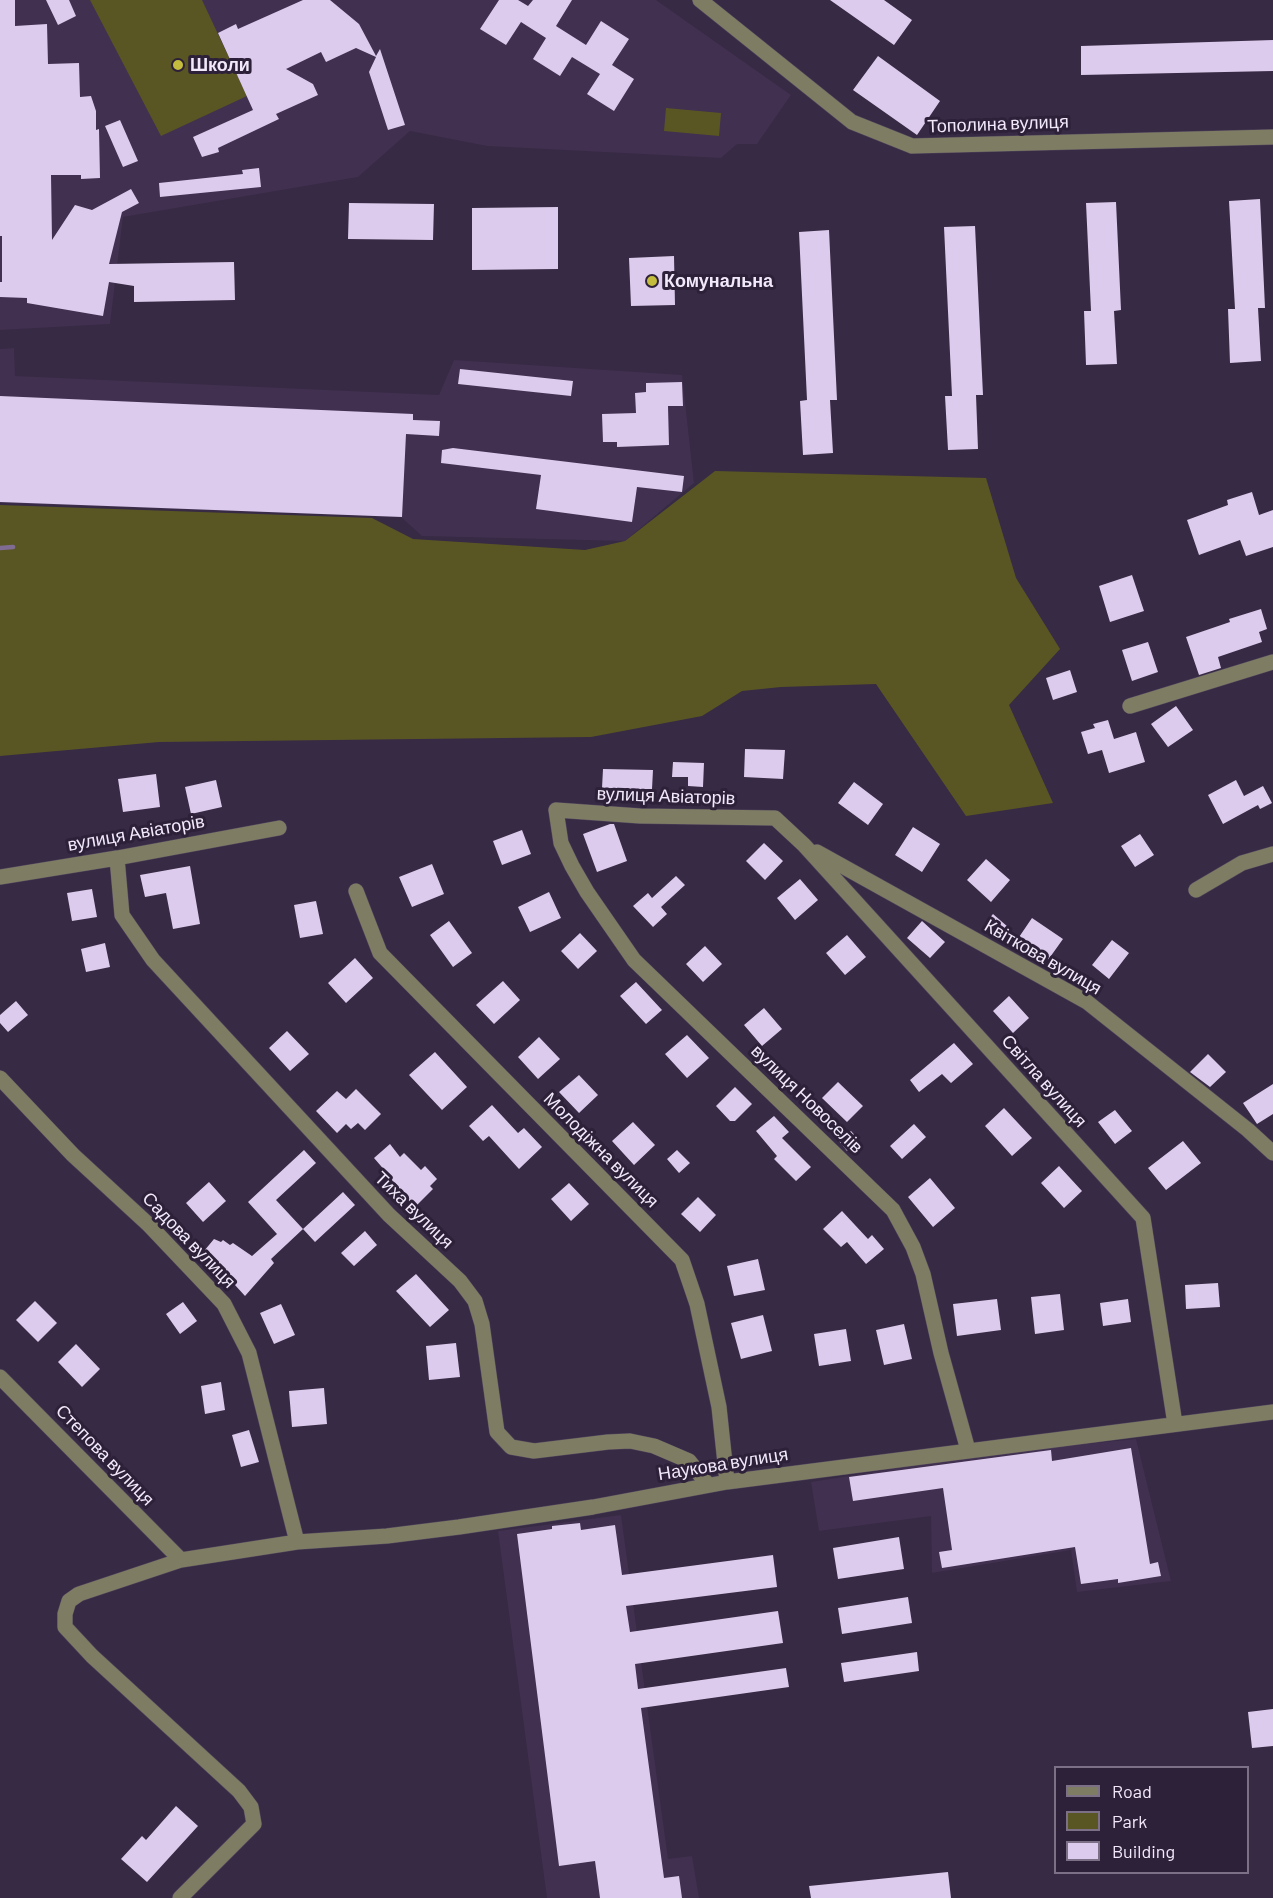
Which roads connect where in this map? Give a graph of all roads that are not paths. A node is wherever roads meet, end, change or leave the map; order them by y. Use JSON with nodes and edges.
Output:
{"nodes":[{"id":1,"x":700,"y":0,"type":"edge"},
{"id":2,"x":1273,"y":137,"type":"edge"},
{"id":3,"x":1273,"y":662,"type":"edge"},
{"id":4,"x":1130,"y":706,"type":"dead end"},
{"id":5,"x":556,"y":810,"type":"joint"},
{"id":6,"x":775,"y":818,"type":"joint"},
{"id":7,"x":279,"y":828,"type":"dead end"},
{"id":8,"x":804,"y":845,"type":"junction"},
{"id":9,"x":1273,"y":854,"type":"edge"},
{"id":10,"x":117,"y":858,"type":"junction"},
{"id":11,"x":0,"y":877,"type":"edge"},
{"id":12,"x":1196,"y":890,"type":"dead end"},
{"id":13,"x":356,"y":891,"type":"dead end"},
{"id":14,"x":0,"y":1078,"type":"edge"},
{"id":15,"x":1273,"y":1153,"type":"edge"},
{"id":16,"x":0,"y":1377,"type":"edge"},
{"id":17,"x":1273,"y":1412,"type":"edge"},
{"id":18,"x":1175,"y":1424,"type":"junction"},
{"id":19,"x":968,"y":1450,"type":"junction"},
{"id":20,"x":728,"y":1482,"type":"junction"},
{"id":21,"x":708,"y":1485,"type":"junction"},
{"id":22,"x":297,"y":1542,"type":"junction"},
{"id":23,"x":181,"y":1560,"type":"junction"},
{"id":24,"x":180,"y":1898,"type":"edge"}],
"edges":[{"from":1,"to":2,"type":"street","name":"Тополина вулиця"},
{"from":3,"to":4,"type":"street"},
{"from":5,"to":6,"type":"street","name":"вулиця Авіаторів"},
{"from":5,"to":19,"type":"street","name":"вулиця Новоселів"},
{"from":6,"to":8,"type":"street","name":"Світла вулиця"},
{"from":7,"to":10,"type":"street","name":"вулиця Авіаторів"},
{"from":8,"to":15,"type":"street","name":"Квіткова вулиця"},
{"from":8,"to":18,"type":"street","name":"Світла вулиця"},
{"from":9,"to":12,"type":"street"},
{"from":10,"to":11,"type":"street","name":"вулиця Авіаторів"},
{"from":10,"to":21,"type":"street","name":"Тиха вулиця"},
{"from":13,"to":20,"type":"street","name":"Молодіжна вулиця"},
{"from":14,"to":22,"type":"street","name":"Садова вулиця"},
{"from":16,"to":23,"type":"street","name":"Степова вулиця"},
{"from":17,"to":18,"type":"street","name":"Наукова вулиця"},
{"from":18,"to":19,"type":"street","name":"Наукова вулиця"},
{"from":19,"to":20,"type":"street","name":"Наукова вулиця"},
{"from":20,"to":21,"type":"street","name":"Наукова вулиця"},
{"from":21,"to":22,"type":"street","name":"Наукова вулиця"},
{"from":22,"to":23,"type":"street","name":"Наукова вулиця"},
{"from":23,"to":24,"type":"street","name":"Наукова вулиця"}]}
